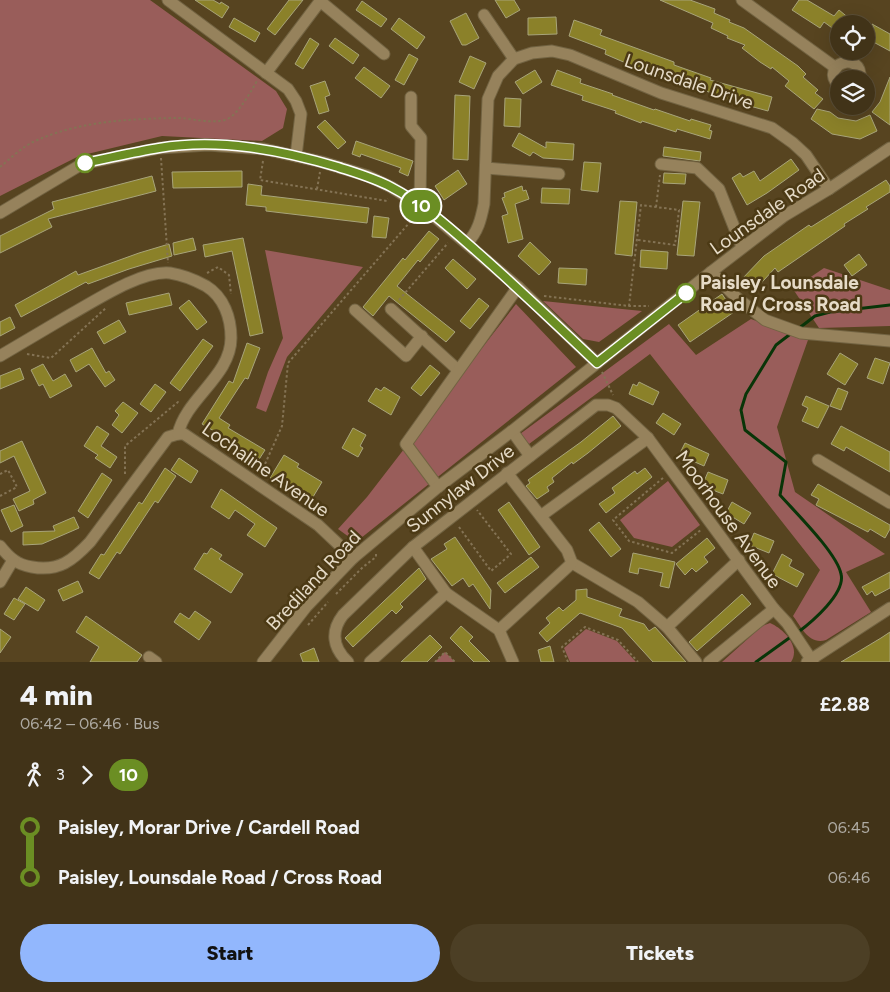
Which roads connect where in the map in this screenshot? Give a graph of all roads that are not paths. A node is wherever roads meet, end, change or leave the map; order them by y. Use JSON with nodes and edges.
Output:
{"nodes":[{"id":1,"x":168,"y":0,"type":"edge"},
{"id":2,"x":742,"y":0,"type":"edge"},
{"id":3,"x":320,"y":1,"type":"edge"},
{"id":4,"x":484,"y":15,"type":"dead end"},
{"id":5,"x":384,"y":54,"type":"dead end"},
{"id":6,"x":514,"y":59,"type":"junction"},
{"id":7,"x":836,"y":68,"type":"joint"},
{"id":8,"x":859,"y":70,"type":"edge"},
{"id":9,"x":264,"y":72,"type":"junction"},
{"id":10,"x":411,"y":97,"type":"dead end"},
{"id":11,"x":890,"y":148,"type":"edge"},
{"id":12,"x":296,"y":156,"type":"junction"},
{"id":13,"x":661,"y":164,"type":"road end"},
{"id":14,"x":486,"y":168,"type":"junction"},
{"id":15,"x":559,"y":174,"type":"dead end"},
{"id":16,"x":829,"y":189,"type":"junction"},
{"id":17,"x":422,"y":206,"type":"junction"},
{"id":18,"x":0,"y":213,"type":"edge"},
{"id":19,"x":468,"y":243,"type":"junction"},
{"id":20,"x":742,"y":247,"type":"junction"},
{"id":21,"x":711,"y":272,"type":"junction"},
{"id":22,"x":518,"y":288,"type":"junction"},
{"id":23,"x":391,"y":309,"type":"road end"},
{"id":24,"x":355,"y":310,"type":"dead end"},
{"id":25,"x":422,"y":336,"type":"junction"},
{"id":26,"x":890,"y":340,"type":"edge"},
{"id":27,"x":4,"y":354,"type":"edge"},
{"id":28,"x":597,"y":363,"type":"junction"},
{"id":29,"x":458,"y":370,"type":"junction"},
{"id":30,"x":608,"y":405,"type":"joint"},
{"id":31,"x":512,"y":432,"type":"junction"},
{"id":32,"x":178,"y":434,"type":"junction"},
{"id":33,"x":648,"y":438,"type":"junction"},
{"id":34,"x":530,"y":456,"type":"junction"},
{"id":35,"x":818,"y":460,"type":"dead end"},
{"id":36,"x":507,"y":473,"type":"junction"},
{"id":37,"x":438,"y":487,"type":"junction"},
{"id":38,"x":890,"y":503,"type":"edge"},
{"id":39,"x":542,"y":515,"type":"junction"},
{"id":40,"x":0,"y":546,"type":"edge"},
{"id":41,"x":413,"y":547,"type":"junction"},
{"id":42,"x":353,"y":558,"type":"junction"},
{"id":43,"x":13,"y":560,"type":"junction"},
{"id":44,"x":739,"y":560,"type":"junction"},
{"id":45,"x":572,"y":562,"type":"junction"},
{"id":46,"x":0,"y":582,"type":"edge"},
{"id":47,"x":446,"y":593,"type":"junction"},
{"id":48,"x":890,"y":608,"type":"edge"},
{"id":49,"x":774,"y":609,"type":"junction"},
{"id":50,"x":667,"y":627,"type":"junction"},
{"id":51,"x":499,"y":630,"type":"junction"},
{"id":52,"x":811,"y":661,"type":"edge"},
{"id":53,"x":263,"y":662,"type":"edge"},
{"id":54,"x":348,"y":662,"type":"edge"},
{"id":55,"x":370,"y":662,"type":"edge"},
{"id":56,"x":513,"y":662,"type":"edge"},
{"id":57,"x":696,"y":662,"type":"edge"},
{"id":58,"x":709,"y":662,"type":"edge"}],
"edges":[{"from":1,"to":9,"type":"street"},
{"from":2,"to":7,"type":"street"},
{"from":3,"to":5,"type":"street"},
{"from":3,"to":9,"type":"street"},
{"from":4,"to":6,"type":"street"},
{"from":6,"to":14,"type":"street"},
{"from":6,"to":16,"type":"street","name":"Lounsdale Drive"},
{"from":7,"to":8,"type":"street"},
{"from":9,"to":12,"type":"street"},
{"from":10,"to":17,"type":"street"},
{"from":11,"to":16,"type":"street","name":"Lounsdale Road"},
{"from":12,"to":17,"type":"street"},
{"from":12,"to":18,"type":"street"},
{"from":13,"to":20,"type":"street"},
{"from":14,"to":15,"type":"street"},
{"from":14,"to":19,"type":"street"},
{"from":16,"to":20,"type":"street","name":"Lounsdale Road"},
{"from":17,"to":19,"type":"street"},
{"from":19,"to":22,"type":"street"},
{"from":20,"to":21,"type":"street","name":"Lounsdale Road"},
{"from":21,"to":26,"type":"street"},
{"from":21,"to":28,"type":"street","name":"Lounsdale Road"},
{"from":22,"to":28,"type":"street"},
{"from":22,"to":29,"type":"street"},
{"from":23,"to":25,"type":"street"},
{"from":24,"to":25,"type":"street"},
{"from":25,"to":29,"type":"street"},
{"from":27,"to":32,"type":"street"},
{"from":28,"to":31,"type":"street","name":"Brediland Road"},
{"from":29,"to":37,"type":"street"},
{"from":30,"to":33,"type":"street","name":"Moorhouse Avenue"},
{"from":30,"to":34,"type":"street","name":"Sunnylaw Drive"},
{"from":31,"to":34,"type":"street"},
{"from":31,"to":37,"type":"street","name":"Brediland Road"},
{"from":32,"to":42,"type":"street","name":"Lochaline Avenue"},
{"from":32,"to":43,"type":"street"},
{"from":33,"to":39,"type":"street"},
{"from":33,"to":44,"type":"street","name":"Moorhouse Avenue"},
{"from":34,"to":36,"type":"street","name":"Sunnylaw Drive"},
{"from":35,"to":38,"type":"street"},
{"from":36,"to":39,"type":"street"},
{"from":36,"to":41,"type":"street","name":"Sunnylaw Drive"},
{"from":37,"to":42,"type":"street","name":"Brediland Road"},
{"from":39,"to":45,"type":"street"},
{"from":40,"to":43,"type":"street"},
{"from":41,"to":47,"type":"street"},
{"from":41,"to":54,"type":"street","name":"Sunnylaw Drive"},
{"from":42,"to":53,"type":"street","name":"Brediland Road"},
{"from":43,"to":46,"type":"street"},
{"from":44,"to":49,"type":"street","name":"Moorhouse Avenue"},
{"from":44,"to":50,"type":"street"},
{"from":45,"to":50,"type":"street"},
{"from":45,"to":51,"type":"street"},
{"from":47,"to":51,"type":"street"},
{"from":47,"to":55,"type":"street"},
{"from":48,"to":52,"type":"street"},
{"from":49,"to":52,"type":"street","name":"Moorhouse Avenue"},
{"from":49,"to":58,"type":"street"},
{"from":50,"to":57,"type":"street"},
{"from":51,"to":56,"type":"street"}]}
